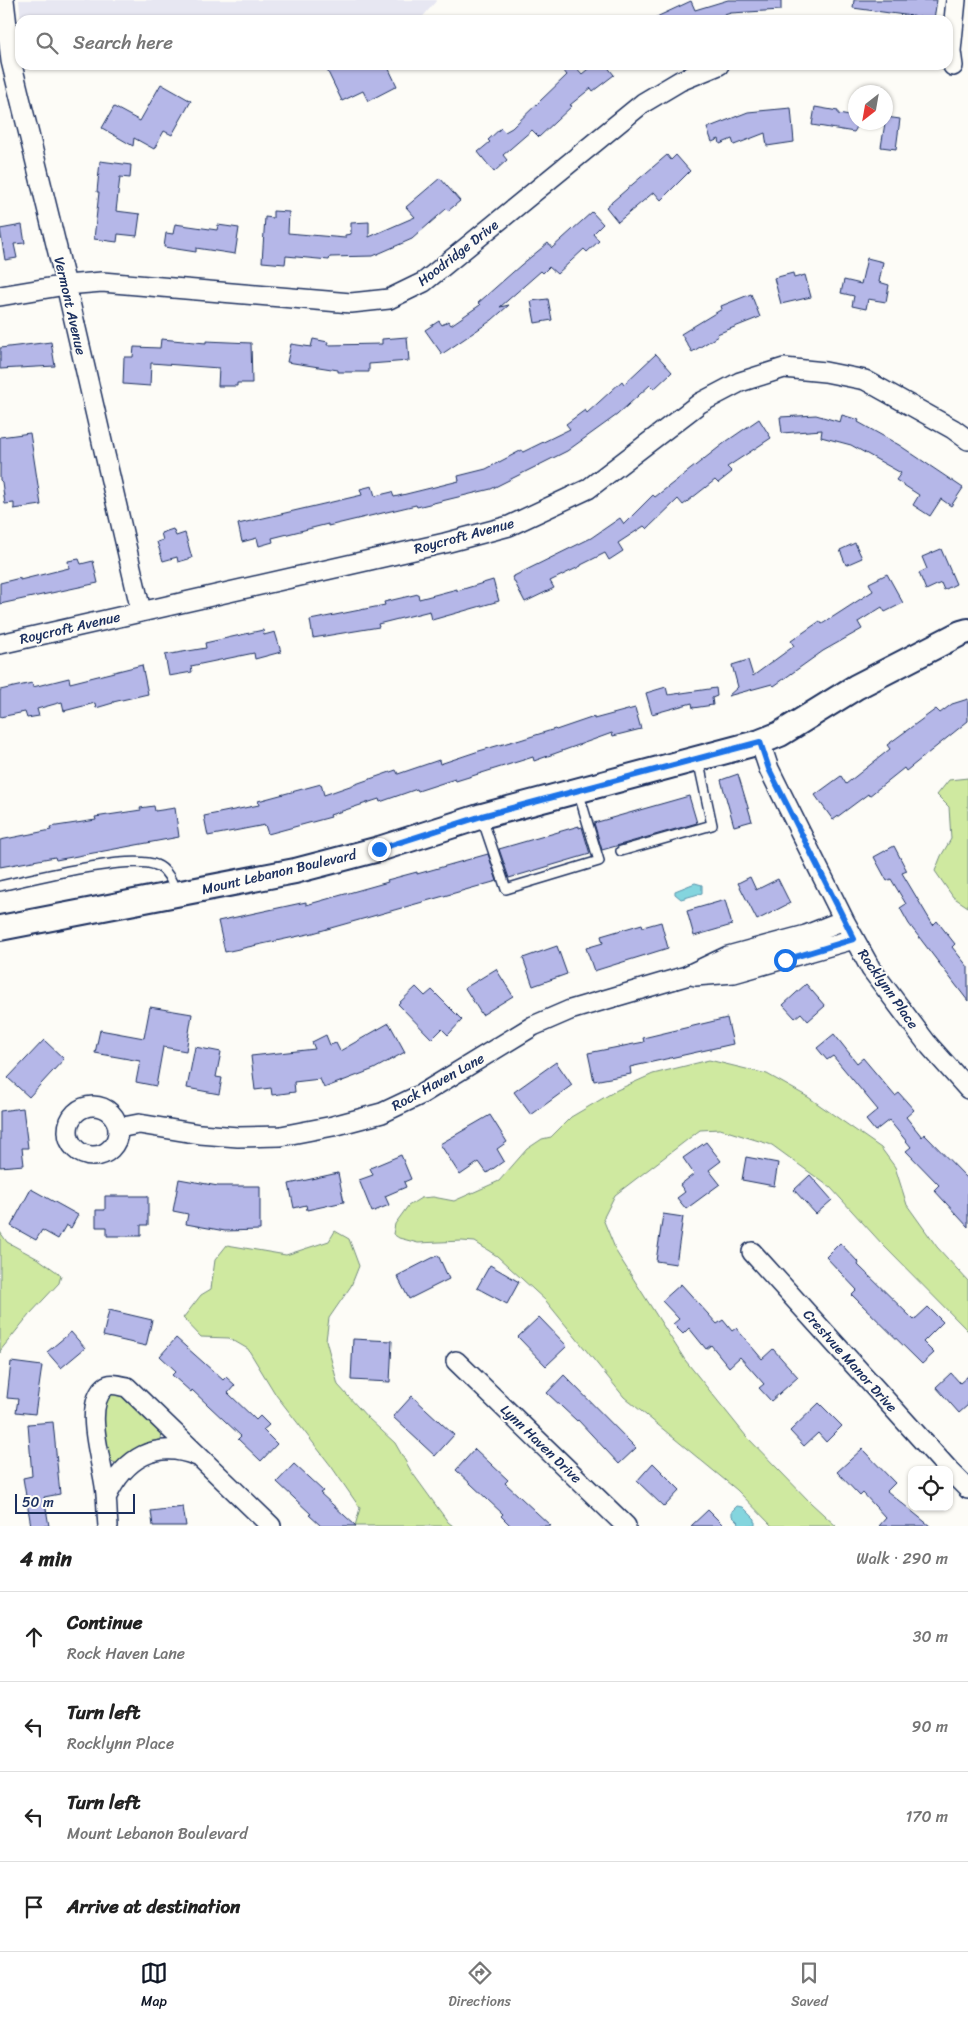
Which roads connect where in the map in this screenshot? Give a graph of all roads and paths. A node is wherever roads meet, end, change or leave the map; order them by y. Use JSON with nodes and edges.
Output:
{"nodes":[{"id":1,"x":4,"y":0,"type":"edge"},
{"id":2,"x":956,"y":0,"type":"edge"},
{"id":3,"x":953,"y":31,"type":"edge"},
{"id":4,"x":706,"y":70,"type":"edge"},
{"id":5,"x":66,"y":285,"type":"junction"},
{"id":6,"x":0,"y":296,"type":"edge"},
{"id":7,"x":968,"y":440,"type":"edge"},
{"id":8,"x":141,"y":611,"type":"junction"},
{"id":9,"x":968,"y":631,"type":"edge"},
{"id":10,"x":0,"y":644,"type":"edge"},
{"id":11,"x":760,"y":742,"type":"junction"},
{"id":12,"x":698,"y":758,"type":"junction"},
{"id":13,"x":578,"y":790,"type":"junction"},
{"id":14,"x":482,"y":816,"type":"junction"},
{"id":15,"x":620,"y":851,"type":"dead end"},
{"id":16,"x":0,"y":886,"type":"edge"},
{"id":17,"x":177,"y":895,"type":"junction"},
{"id":18,"x":844,"y":920,"type":"junction"},
{"id":19,"x":0,"y":928,"type":"edge"},
{"id":20,"x":854,"y":939,"type":"junction"},
{"id":21,"x":764,"y":956,"type":"junction"},
{"id":22,"x":968,"y":1089,"type":"edge"},
{"id":23,"x":118,"y":1128,"type":"dead end"},
{"id":24,"x":752,"y":1252,"type":"dead end"},
{"id":25,"x":456,"y":1361,"type":"dead end"},
{"id":26,"x":198,"y":1456,"type":"junction"},
{"id":27,"x":945,"y":1466,"type":"edge"},
{"id":28,"x":953,"y":1474,"type":"edge"},
{"id":29,"x":968,"y":1489,"type":"edge"},
{"id":30,"x":106,"y":1496,"type":"junction"},
{"id":31,"x":108,"y":1526,"type":"edge"},
{"id":32,"x":271,"y":1526,"type":"edge"},
{"id":33,"x":626,"y":1526,"type":"edge"}],
"edges":[{"from":1,"to":5,"type":"street","name":"Vermont Avenue"},
{"from":2,"to":3,"type":"street"},
{"from":4,"to":5,"type":"street","name":"Hoodridge Drive"},
{"from":5,"to":6,"type":"street","name":"Hoodridge Drive"},
{"from":5,"to":8,"type":"street","name":"Vermont Avenue"},
{"from":7,"to":8,"type":"street","name":"Roycroft Avenue"},
{"from":8,"to":10,"type":"street","name":"Roycroft Avenue"},
{"from":9,"to":11,"type":"street","name":"Mount Lebanon Boulevard"},
{"from":11,"to":12,"type":"street","name":"Mount Lebanon Boulevard"},
{"from":11,"to":18,"type":"street","name":"Rocklynn Place"},
{"from":12,"to":13,"type":"street","name":"Mount Lebanon Boulevard"},
{"from":12,"to":15,"type":"lane"},
{"from":13,"to":14,"type":"street","name":"Mount Lebanon Boulevard"},
{"from":13,"to":14,"type":"lane"},
{"from":14,"to":17,"type":"street","name":"Mount Lebanon Boulevard"},
{"from":16,"to":17,"type":"lane"},
{"from":17,"to":19,"type":"street","name":"Mount Lebanon Boulevard"},
{"from":18,"to":20,"type":"street","name":"Rocklynn Place"},
{"from":18,"to":21,"type":"street","name":"Rock Haven Lane"},
{"from":20,"to":21,"type":"street","name":"Rock Haven Lane"},
{"from":20,"to":22,"type":"street","name":"Rocklynn Place"},
{"from":21,"to":23,"type":"street","name":"Rock Haven Lane"},
{"from":24,"to":27,"type":"street","name":"Crestvue Manor Drive"},
{"from":25,"to":33,"type":"street","name":"Lynn Haven Drive"},
{"from":26,"to":30,"type":"street"},
{"from":26,"to":30,"type":"street"},
{"from":26,"to":32,"type":"street"},
{"from":28,"to":29,"type":"street","name":"Crestvue Manor Drive"},
{"from":30,"to":31,"type":"street"}]}
